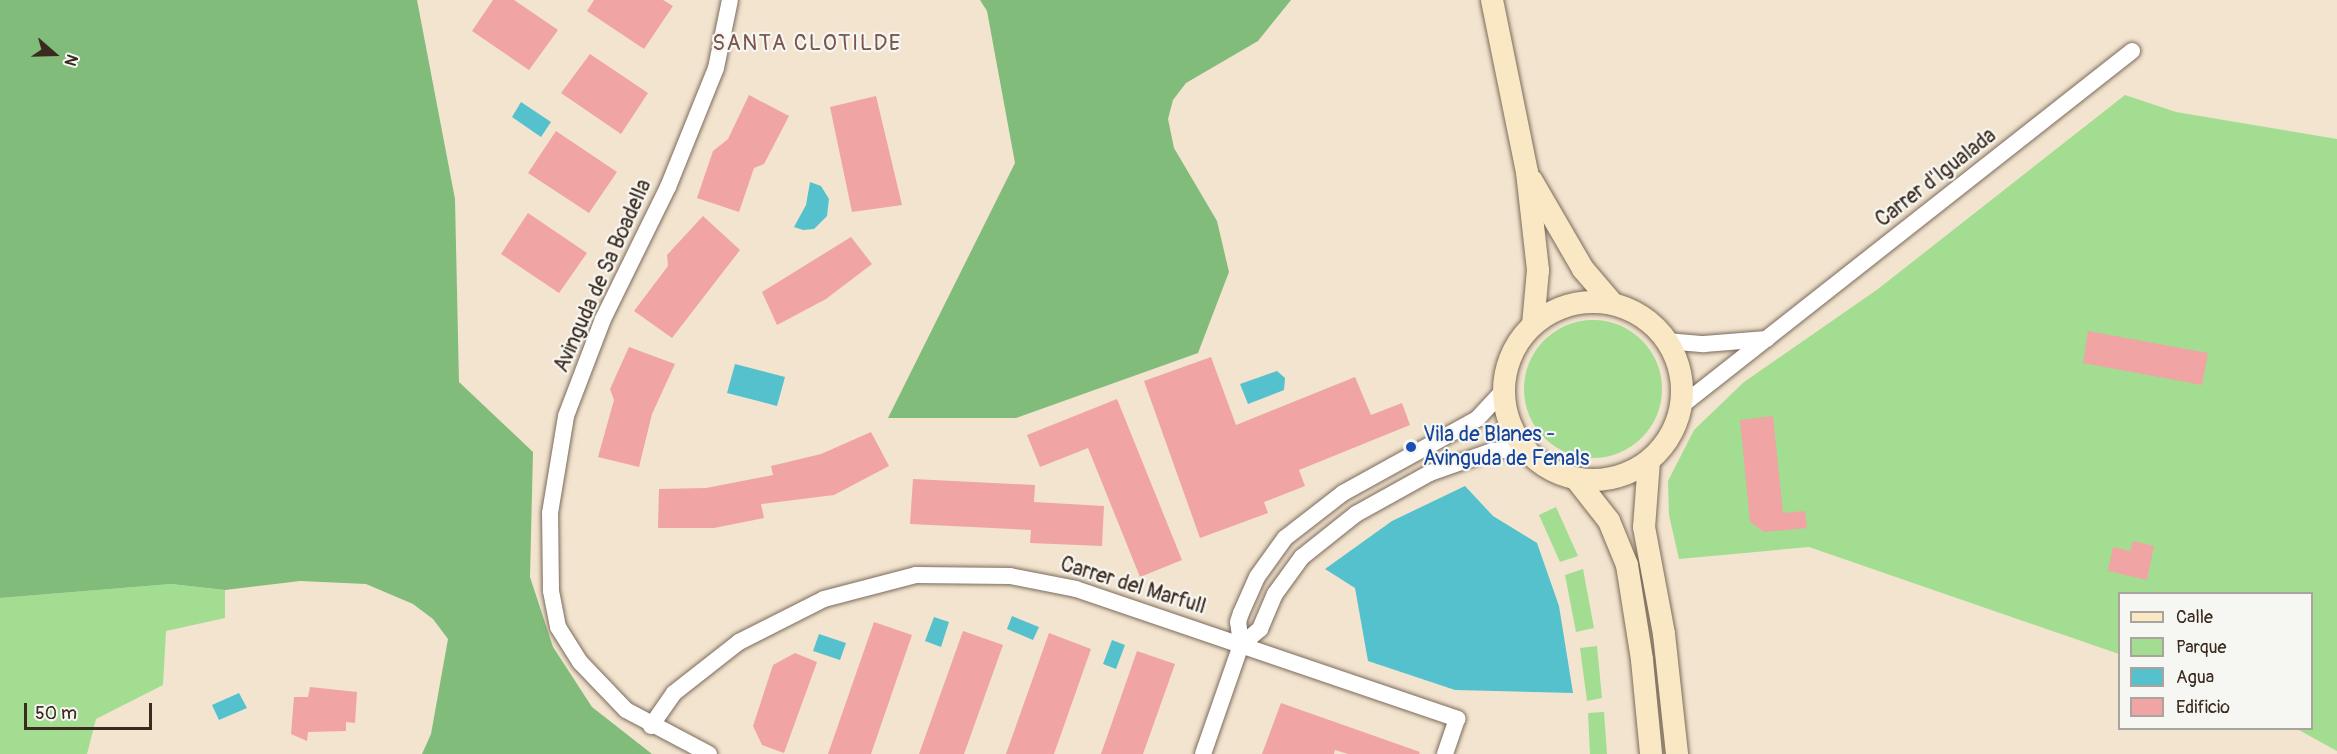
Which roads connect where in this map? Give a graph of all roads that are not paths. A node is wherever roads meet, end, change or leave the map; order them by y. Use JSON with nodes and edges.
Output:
{"nodes":[{"id":1,"x":730,"y":0,"type":"edge"},
{"id":2,"x":1492,"y":0,"type":"edge"},
{"id":3,"x":2132,"y":51,"type":"dead end"},
{"id":4,"x":1527,"y":172,"type":"junction"},
{"id":5,"x":1613,"y":304,"type":"junction"},
{"id":6,"x":1533,"y":325,"type":"junction"},
{"id":7,"x":1767,"y":339,"type":"junction"},
{"id":8,"x":1666,"y":341,"type":"junction"},
{"id":9,"x":1504,"y":390,"type":"junction"},
{"id":10,"x":1681,"y":406,"type":"junction"},
{"id":11,"x":1524,"y":448,"type":"junction"},
{"id":12,"x":1649,"y":461,"type":"junction"},
{"id":13,"x":1576,"y":479,"type":"junction"},
{"id":14,"x":1241,"y":645,"type":"junction"},
{"id":15,"x":651,"y":726,"type":"junction"},
{"id":16,"x":709,"y":754,"type":"edge"},
{"id":17,"x":1203,"y":754,"type":"edge"},
{"id":18,"x":1445,"y":754,"type":"edge"},
{"id":19,"x":1651,"y":754,"type":"edge"},
{"id":20,"x":1677,"y":754,"type":"edge"}],
"edges":[{"from":1,"to":15,"type":"street","name":"Avinguda de Sa Boadella"},
{"from":2,"to":4,"type":"main road"},
{"from":3,"to":7,"type":"street","name":"Carrer d'Igualada"},
{"from":4,"to":5,"type":"main road"},
{"from":4,"to":6,"type":"main road"},
{"from":5,"to":6,"type":"main road"},
{"from":5,"to":8,"type":"main road"},
{"from":6,"to":9,"type":"main road"},
{"from":7,"to":8,"type":"street"},
{"from":7,"to":10,"type":"street","name":"Carrer d'Igualada"},
{"from":8,"to":10,"type":"main road"},
{"from":9,"to":11,"type":"main road"},
{"from":9,"to":14,"type":"street"},
{"from":10,"to":12,"type":"main road"},
{"from":11,"to":13,"type":"main road"},
{"from":11,"to":14,"type":"street"},
{"from":12,"to":13,"type":"main road"},
{"from":12,"to":20,"type":"main road"},
{"from":13,"to":19,"type":"main road"},
{"from":14,"to":15,"type":"street","name":"Carrer del Marfull"},
{"from":14,"to":17,"type":"street"},
{"from":14,"to":18,"type":"street","name":"Carrer del Marfull"},
{"from":15,"to":16,"type":"street","name":"Avinguda de Sa Boadella"}]}
